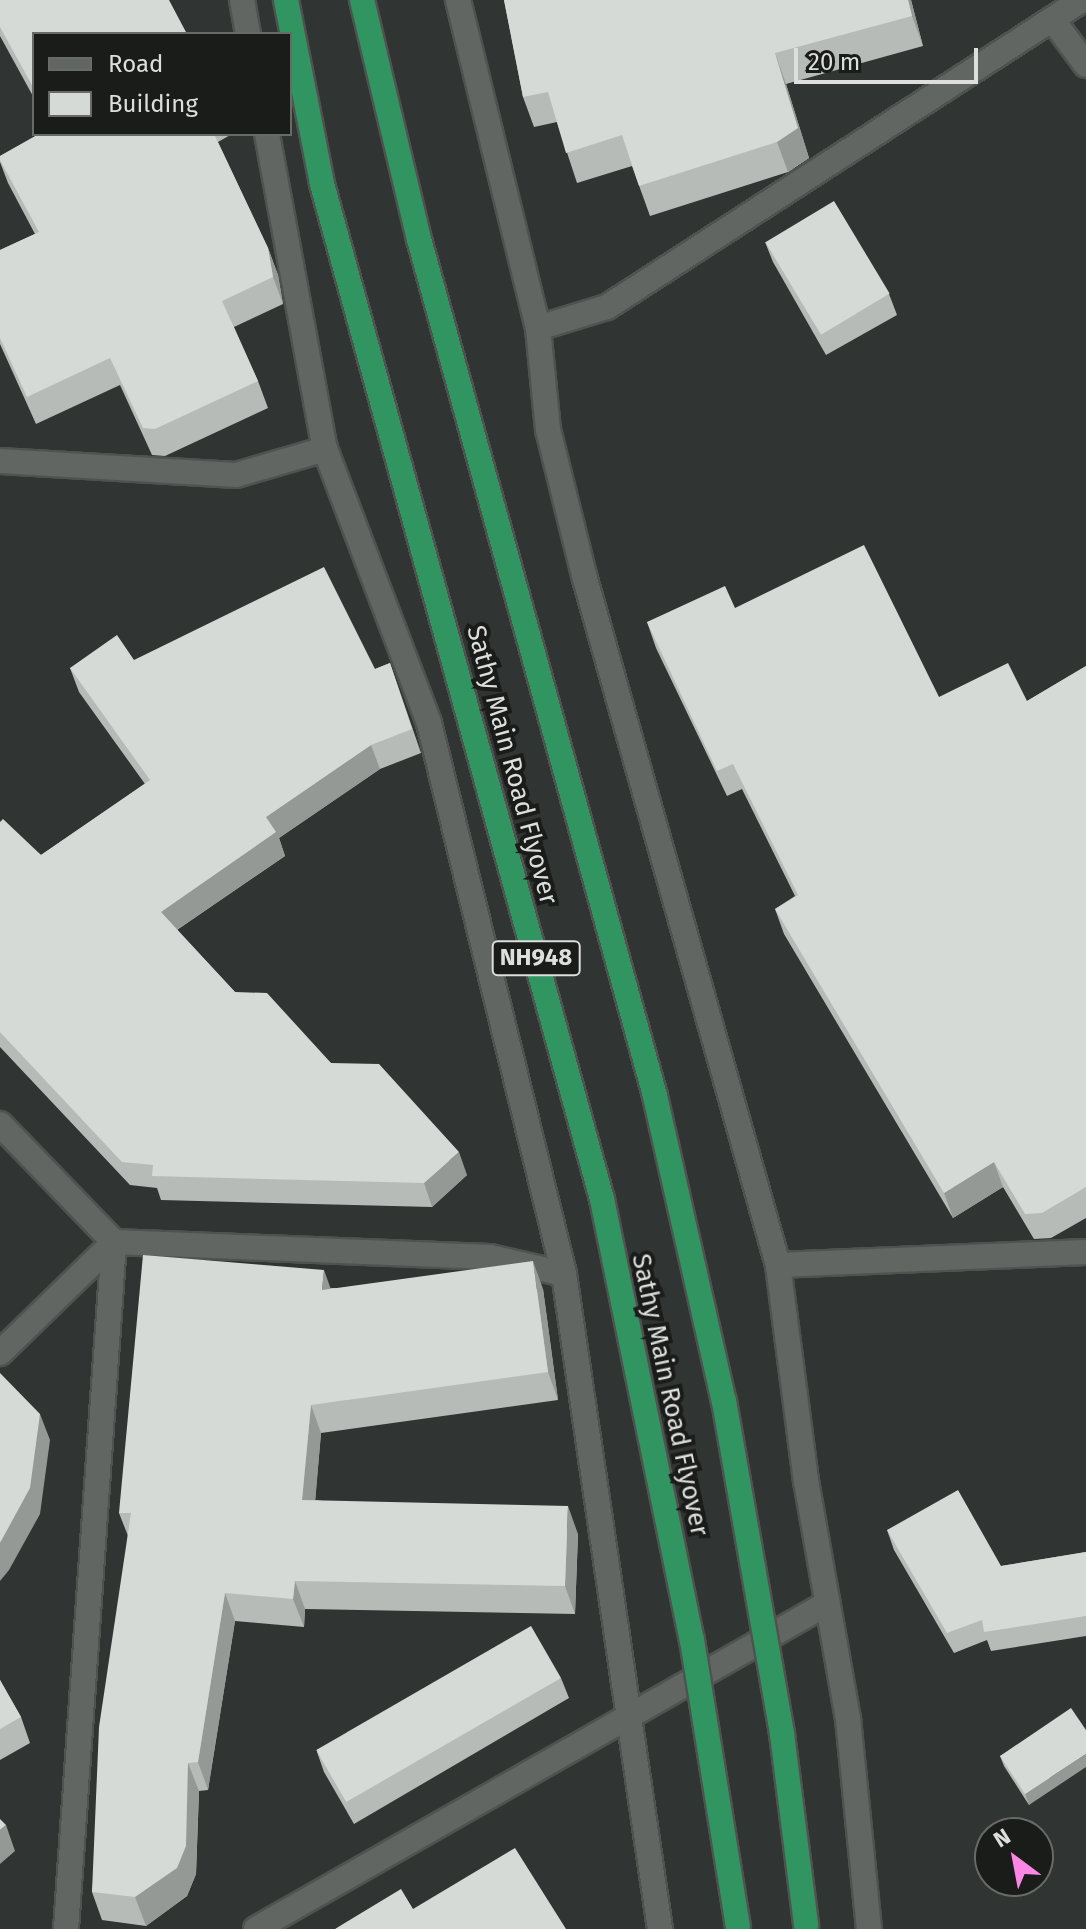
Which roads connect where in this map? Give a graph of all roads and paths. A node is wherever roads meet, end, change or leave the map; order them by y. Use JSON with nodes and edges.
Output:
{"nodes":[{"id":1,"x":242,"y":0,"type":"edge"},
{"id":2,"x":286,"y":0,"type":"edge"},
{"id":3,"x":362,"y":0,"type":"edge"},
{"id":4,"x":458,"y":0,"type":"edge"},
{"id":5,"x":1082,"y":0,"type":"edge"},
{"id":6,"x":1052,"y":19,"type":"junction"},
{"id":7,"x":248,"y":32,"type":"edge"},
{"id":8,"x":1086,"y":65,"type":"edge"},
{"id":9,"x":267,"y":136,"type":"edge"},
{"id":10,"x":538,"y":328,"type":"junction"},
{"id":11,"x":325,"y":449,"type":"junction"},
{"id":12,"x":0,"y":461,"type":"edge"},
{"id":13,"x":0,"y":1124,"type":"edge"},
{"id":14,"x":114,"y":1242,"type":"junction"},
{"id":15,"x":1086,"y":1252,"type":"edge"},
{"id":16,"x":778,"y":1265,"type":"junction"},
{"id":17,"x":564,"y":1274,"type":"junction"},
{"id":18,"x":0,"y":1353,"type":"edge"},
{"id":19,"x":828,"y":1603,"type":"junction"},
{"id":20,"x":629,"y":1710,"type":"junction"},
{"id":21,"x":806,"y":1925,"type":"dead end"},
{"id":22,"x":738,"y":1926,"type":"dead end"},
{"id":23,"x":66,"y":1929,"type":"edge"},
{"id":24,"x":256,"y":1929,"type":"edge"},
{"id":25,"x":660,"y":1929,"type":"edge"},
{"id":26,"x":869,"y":1929,"type":"edge"}],
"edges":[{"from":1,"to":7,"type":"street"},
{"from":2,"to":22,"type":"highway","name":"Sathy Main Road Flyover","number":"NH948","bridge":true},
{"from":3,"to":21,"type":"highway","name":"Sathy Main Road Flyover","number":"NH948","bridge":true},
{"from":4,"to":10,"type":"street"},
{"from":5,"to":6,"type":"street"},
{"from":6,"to":8,"type":"street"},
{"from":6,"to":10,"type":"street"},
{"from":9,"to":11,"type":"street"},
{"from":10,"to":16,"type":"street"},
{"from":11,"to":12,"type":"street"},
{"from":11,"to":17,"type":"street"},
{"from":13,"to":14,"type":"street"},
{"from":14,"to":17,"type":"street"},
{"from":14,"to":18,"type":"street"},
{"from":14,"to":23,"type":"street"},
{"from":15,"to":16,"type":"street"},
{"from":16,"to":19,"type":"street"},
{"from":17,"to":20,"type":"street"},
{"from":19,"to":20,"type":"street"},
{"from":19,"to":26,"type":"street"},
{"from":20,"to":24,"type":"street"},
{"from":20,"to":25,"type":"street"}]}
